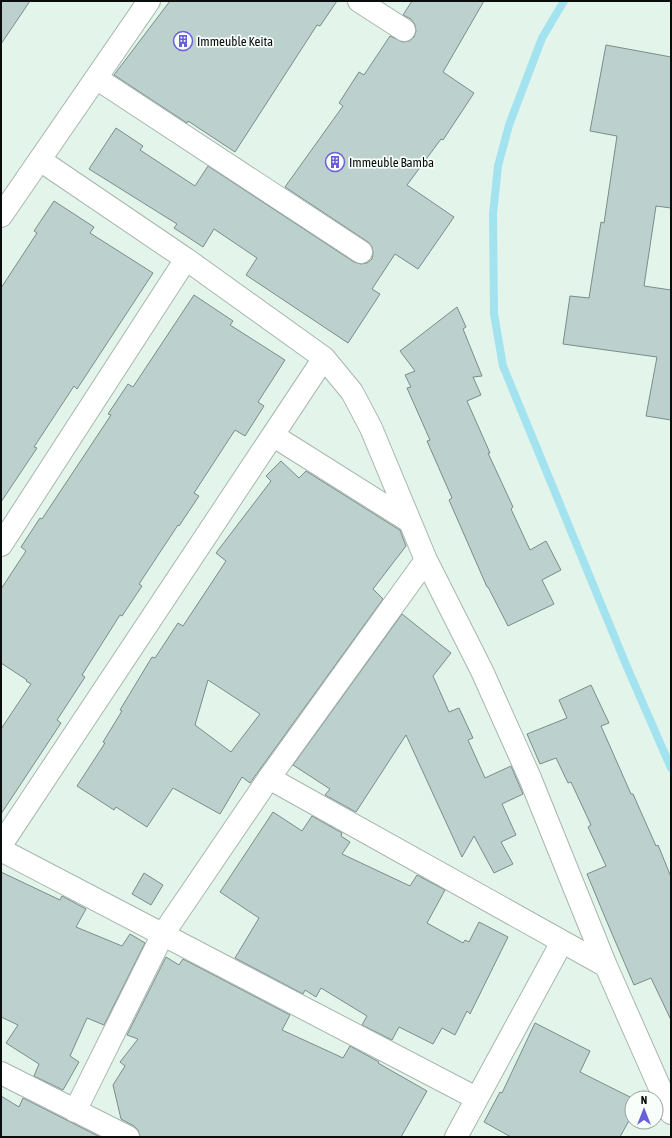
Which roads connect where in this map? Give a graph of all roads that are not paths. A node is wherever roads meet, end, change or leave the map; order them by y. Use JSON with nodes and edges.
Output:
{"nodes":[{"id":1,"x":149,"y":1,"type":"edge"},
{"id":2,"x":359,"y":1,"type":"edge"},
{"id":3,"x":404,"y":30,"type":"dead end"},
{"id":4,"x":96,"y":78,"type":"junction"},
{"id":5,"x":40,"y":160,"type":"junction"},
{"id":6,"x":1,"y":216,"type":"edge"},
{"id":7,"x":361,"y":252,"type":"dead end"},
{"id":8,"x":186,"y":259,"type":"junction"},
{"id":9,"x":324,"y":358,"type":"junction"},
{"id":10,"x":274,"y":436,"type":"junction"},
{"id":11,"x":409,"y":521,"type":"junction"},
{"id":12,"x":1,"y":545,"type":"edge"},
{"id":13,"x":426,"y":560,"type":"junction"},
{"id":14,"x":269,"y":778,"type":"junction"},
{"id":15,"x":1,"y":845,"type":"edge"},
{"id":16,"x":1,"y":850,"type":"edge"},
{"id":17,"x":163,"y":934,"type":"junction"},
{"id":18,"x":562,"y":942,"type":"junction"},
{"id":19,"x":606,"y":966,"type":"junction"},
{"id":20,"x":1,"y":1073,"type":"edge"},
{"id":21,"x":476,"y":1098,"type":"junction"},
{"id":22,"x":75,"y":1111,"type":"junction"},
{"id":23,"x":671,"y":1114,"type":"edge"},
{"id":24,"x":128,"y":1137,"type":"edge"},
{"id":25,"x":456,"y":1137,"type":"edge"}],
"edges":[{"from":1,"to":4,"type":"street"},
{"from":2,"to":3,"type":"street"},
{"from":4,"to":5,"type":"street"},
{"from":4,"to":7,"type":"street"},
{"from":5,"to":6,"type":"street"},
{"from":5,"to":8,"type":"street"},
{"from":8,"to":9,"type":"street"},
{"from":8,"to":12,"type":"street"},
{"from":9,"to":10,"type":"street"},
{"from":9,"to":11,"type":"street"},
{"from":10,"to":11,"type":"street"},
{"from":10,"to":15,"type":"street"},
{"from":11,"to":13,"type":"street"},
{"from":13,"to":14,"type":"street"},
{"from":13,"to":19,"type":"street"},
{"from":14,"to":17,"type":"street"},
{"from":14,"to":18,"type":"street"},
{"from":16,"to":17,"type":"street"},
{"from":17,"to":21,"type":"street"},
{"from":17,"to":22,"type":"street"},
{"from":18,"to":19,"type":"street"},
{"from":18,"to":21,"type":"street"},
{"from":19,"to":23,"type":"street"},
{"from":20,"to":22,"type":"street"},
{"from":21,"to":25,"type":"street"},
{"from":22,"to":24,"type":"street"}]}
